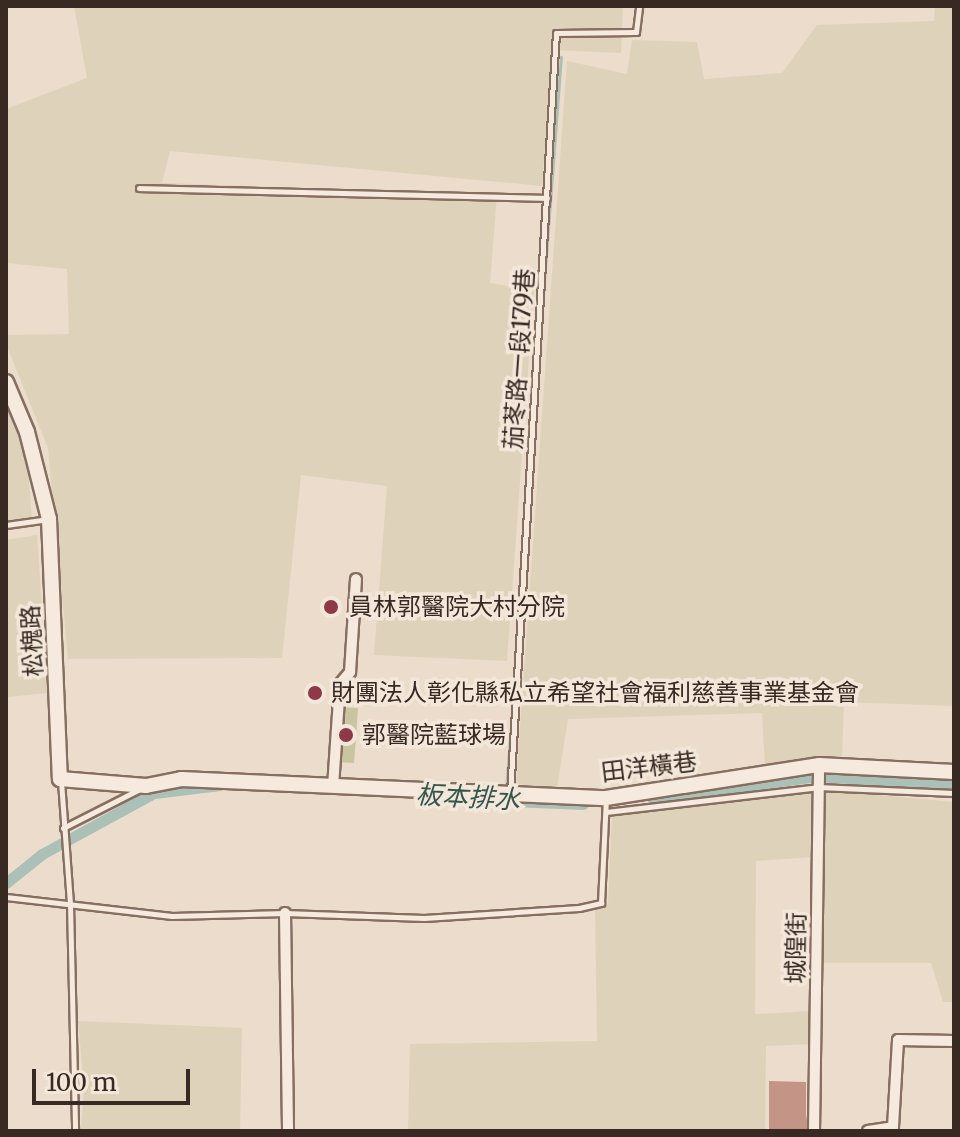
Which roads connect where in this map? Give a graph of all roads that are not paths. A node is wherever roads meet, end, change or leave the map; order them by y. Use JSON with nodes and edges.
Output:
{"nodes":[{"id":1,"x":639,"y":6,"type":"edge"},
{"id":2,"x":139,"y":188,"type":"dead end"},
{"id":3,"x":547,"y":198,"type":"junction"},
{"id":4,"x":6,"y":382,"type":"edge"},
{"id":5,"x":49,"y":519,"type":"junction"},
{"id":6,"x":6,"y":525,"type":"edge"},
{"id":7,"x":356,"y":579,"type":"dead end"},
{"id":8,"x":819,"y":765,"type":"junction"},
{"id":9,"x":954,"y":772,"type":"edge"},
{"id":10,"x":60,"y":779,"type":"junction"},
{"id":11,"x":146,"y":786,"type":"junction"},
{"id":12,"x":333,"y":787,"type":"junction"},
{"id":13,"x":818,"y":787,"type":"junction"},
{"id":14,"x":954,"y":793,"type":"edge"},
{"id":15,"x":510,"y":794,"type":"junction"},
{"id":16,"x":606,"y":805,"type":"junction"},
{"id":17,"x":63,"y":828,"type":"junction"},
{"id":18,"x":6,"y":897,"type":"edge"},
{"id":19,"x":70,"y":904,"type":"junction"},
{"id":20,"x":285,"y":913,"type":"junction"},
{"id":21,"x":954,"y":1041,"type":"edge"},
{"id":22,"x":75,"y":1131,"type":"edge"},
{"id":23,"x":288,"y":1131,"type":"edge"},
{"id":24,"x":814,"y":1131,"type":"edge"},
{"id":25,"x":868,"y":1131,"type":"edge"}],
"edges":[{"from":1,"to":3,"type":"lane","name":"茄苳路一段179巷"},
{"from":2,"to":3,"type":"lane"},
{"from":3,"to":15,"type":"lane","name":"茄苳路一段179巷"},
{"from":4,"to":5,"type":"street","name":"松槐路"},
{"from":5,"to":6,"type":"lane"},
{"from":5,"to":10,"type":"street","name":"松槐路"},
{"from":7,"to":12,"type":"street"},
{"from":8,"to":9,"type":"street","name":"田洋橫巷"},
{"from":8,"to":13,"type":"street","name":"城隍街"},
{"from":8,"to":16,"type":"street","name":"田洋橫巷"},
{"from":10,"to":11,"type":"street","name":"田洋橫巷"},
{"from":10,"to":17,"type":"lane","name":"松槐路"},
{"from":11,"to":12,"type":"street","name":"田洋橫巷"},
{"from":11,"to":17,"type":"lane"},
{"from":12,"to":15,"type":"street","name":"田洋橫巷"},
{"from":13,"to":14,"type":"lane"},
{"from":13,"to":16,"type":"lane"},
{"from":13,"to":24,"type":"street","name":"城隍街"},
{"from":15,"to":16,"type":"street","name":"田洋橫巷"},
{"from":16,"to":20,"type":"lane"},
{"from":17,"to":19,"type":"lane","name":"松槐路"},
{"from":18,"to":19,"type":"lane"},
{"from":19,"to":20,"type":"lane"},
{"from":19,"to":22,"type":"lane","name":"松槐路"},
{"from":20,"to":23,"type":"street"},
{"from":21,"to":25,"type":"street"}]}
